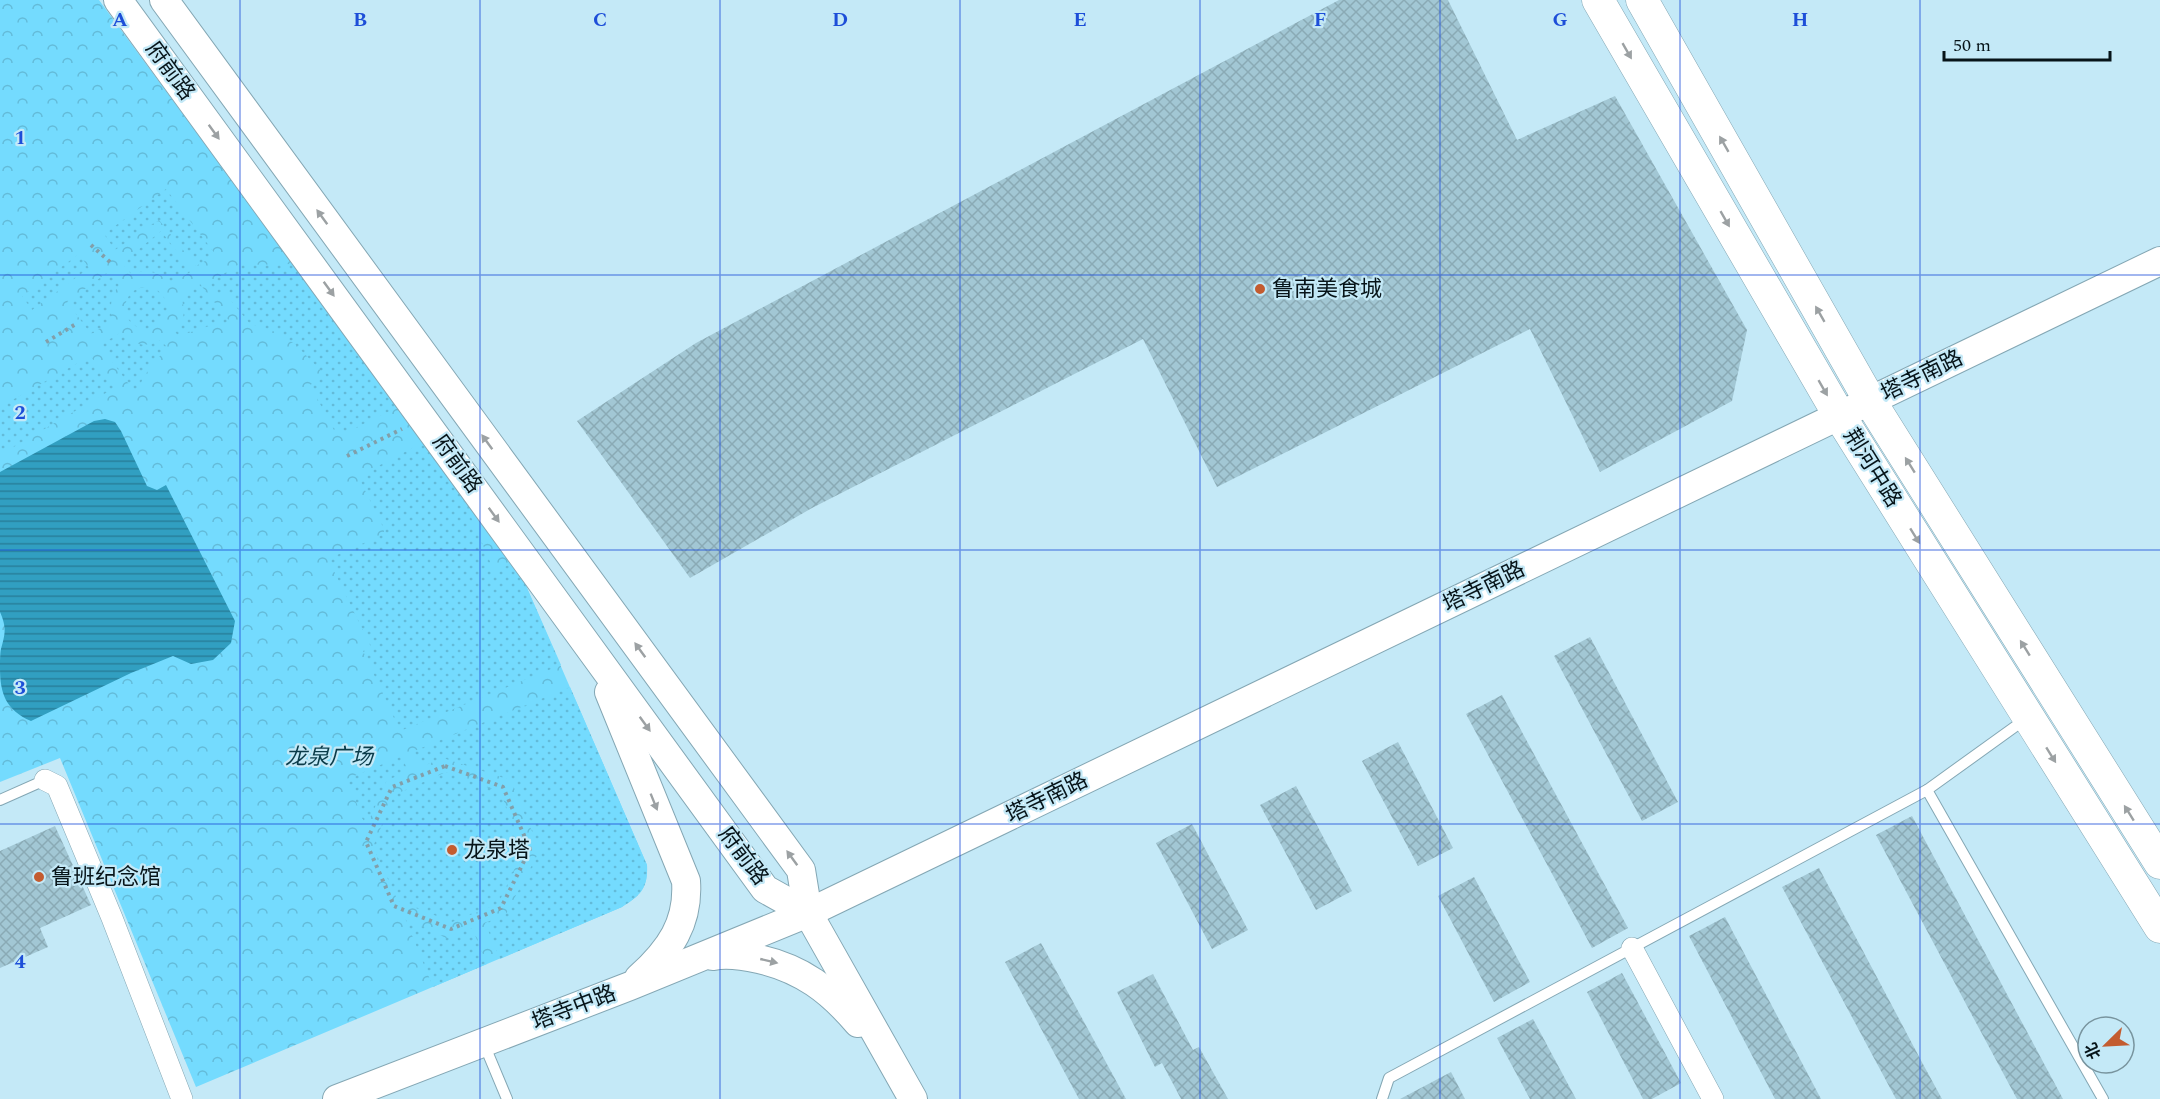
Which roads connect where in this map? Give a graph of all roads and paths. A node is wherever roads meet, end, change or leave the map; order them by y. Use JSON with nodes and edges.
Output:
{"nodes":[{"id":1,"x":118,"y":0,"type":"edge"},
{"id":2,"x":164,"y":0,"type":"edge"},
{"id":3,"x":1598,"y":0,"type":"edge"},
{"id":4,"x":1642,"y":0,"type":"edge"},
{"id":5,"x":91,"y":245,"type":"dead end"},
{"id":6,"x":2160,"y":261,"type":"edge"},
{"id":7,"x":111,"y":263,"type":"dead end"},
{"id":8,"x":76,"y":324,"type":"dead end"},
{"id":9,"x":46,"y":342,"type":"dead end"},
{"id":10,"x":1870,"y":401,"type":"junction"},
{"id":11,"x":1839,"y":416,"type":"junction"},
{"id":12,"x":434,"y":432,"type":"junction"},
{"id":13,"x":347,"y":456,"type":"dead end"},
{"id":14,"x":592,"y":651,"type":"junction"},
{"id":15,"x":2028,"y":718,"type":"junction"},
{"id":16,"x":45,"y":780,"type":"joint"},
{"id":17,"x":1927,"y":790,"type":"junction"},
{"id":18,"x":0,"y":800,"type":"edge"},
{"id":19,"x":2160,"y":863,"type":"edge"},
{"id":20,"x":808,"y":913,"type":"junction"},
{"id":21,"x":2160,"y":927,"type":"edge"},
{"id":22,"x":451,"y":929,"type":"joint"},
{"id":23,"x":1632,"y":948,"type":"junction"},
{"id":24,"x":691,"y":961,"type":"junction"},
{"id":25,"x":630,"y":986,"type":"junction"},
{"id":26,"x":484,"y":1042,"type":"junction"},
{"id":27,"x":890,"y":1059,"type":"junction"},
{"id":28,"x":182,"y":1099,"type":"edge"},
{"id":29,"x":337,"y":1099,"type":"edge"},
{"id":30,"x":507,"y":1099,"type":"edge"},
{"id":31,"x":913,"y":1099,"type":"edge"},
{"id":32,"x":1382,"y":1099,"type":"edge"},
{"id":33,"x":1713,"y":1099,"type":"edge"},
{"id":34,"x":2103,"y":1099,"type":"edge"}],
"edges":[{"from":1,"to":12,"type":"main road","name":"府前路","one_way":true},
{"from":20,"to":2,"type":"main road","name":"府前路","one_way":true},
{"from":3,"to":11,"type":"main road","name":"荆河中路","one_way":true},
{"from":10,"to":4,"type":"main road","name":"荆河中路","one_way":true},
{"from":5,"to":7,"type":"path"},
{"from":6,"to":10,"type":"main road","name":"塔寺南路"},
{"from":8,"to":9,"type":"path"},
{"from":10,"to":11,"type":"main road","name":"塔寺南路"},
{"from":19,"to":10,"type":"main road","name":"荆河中路","one_way":true},
{"from":11,"to":15,"type":"main road","name":"荆河中路","one_way":true},
{"from":11,"to":20,"type":"main road","name":"塔寺南路"},
{"from":12,"to":13,"type":"path"},
{"from":12,"to":14,"type":"main road","name":"府前路","one_way":true},
{"from":14,"to":20,"type":"main road","name":"府前路","one_way":true},
{"from":14,"to":25,"type":"main road","one_way":true},
{"from":15,"to":17,"type":"lane"},
{"from":15,"to":21,"type":"main road","name":"荆河中路","one_way":true},
{"from":16,"to":18,"type":"lane"},
{"from":16,"to":28,"type":"street"},
{"from":17,"to":23,"type":"lane"},
{"from":17,"to":34,"type":"lane"},
{"from":20,"to":24,"type":"main road","name":"塔寺中路"},
{"from":20,"to":27,"type":"main road","name":"府前路"},
{"from":22,"to":22,"type":"path"},
{"from":23,"to":32,"type":"lane"},
{"from":23,"to":33,"type":"street"},
{"from":24,"to":25,"type":"main road","name":"塔寺中路"},
{"from":24,"to":27,"type":"main road","one_way":true},
{"from":25,"to":26,"type":"main road","name":"塔寺中路"},
{"from":26,"to":29,"type":"main road","name":"塔寺中路"},
{"from":26,"to":30,"type":"lane"},
{"from":27,"to":31,"type":"main road","name":"府前路"}]}
